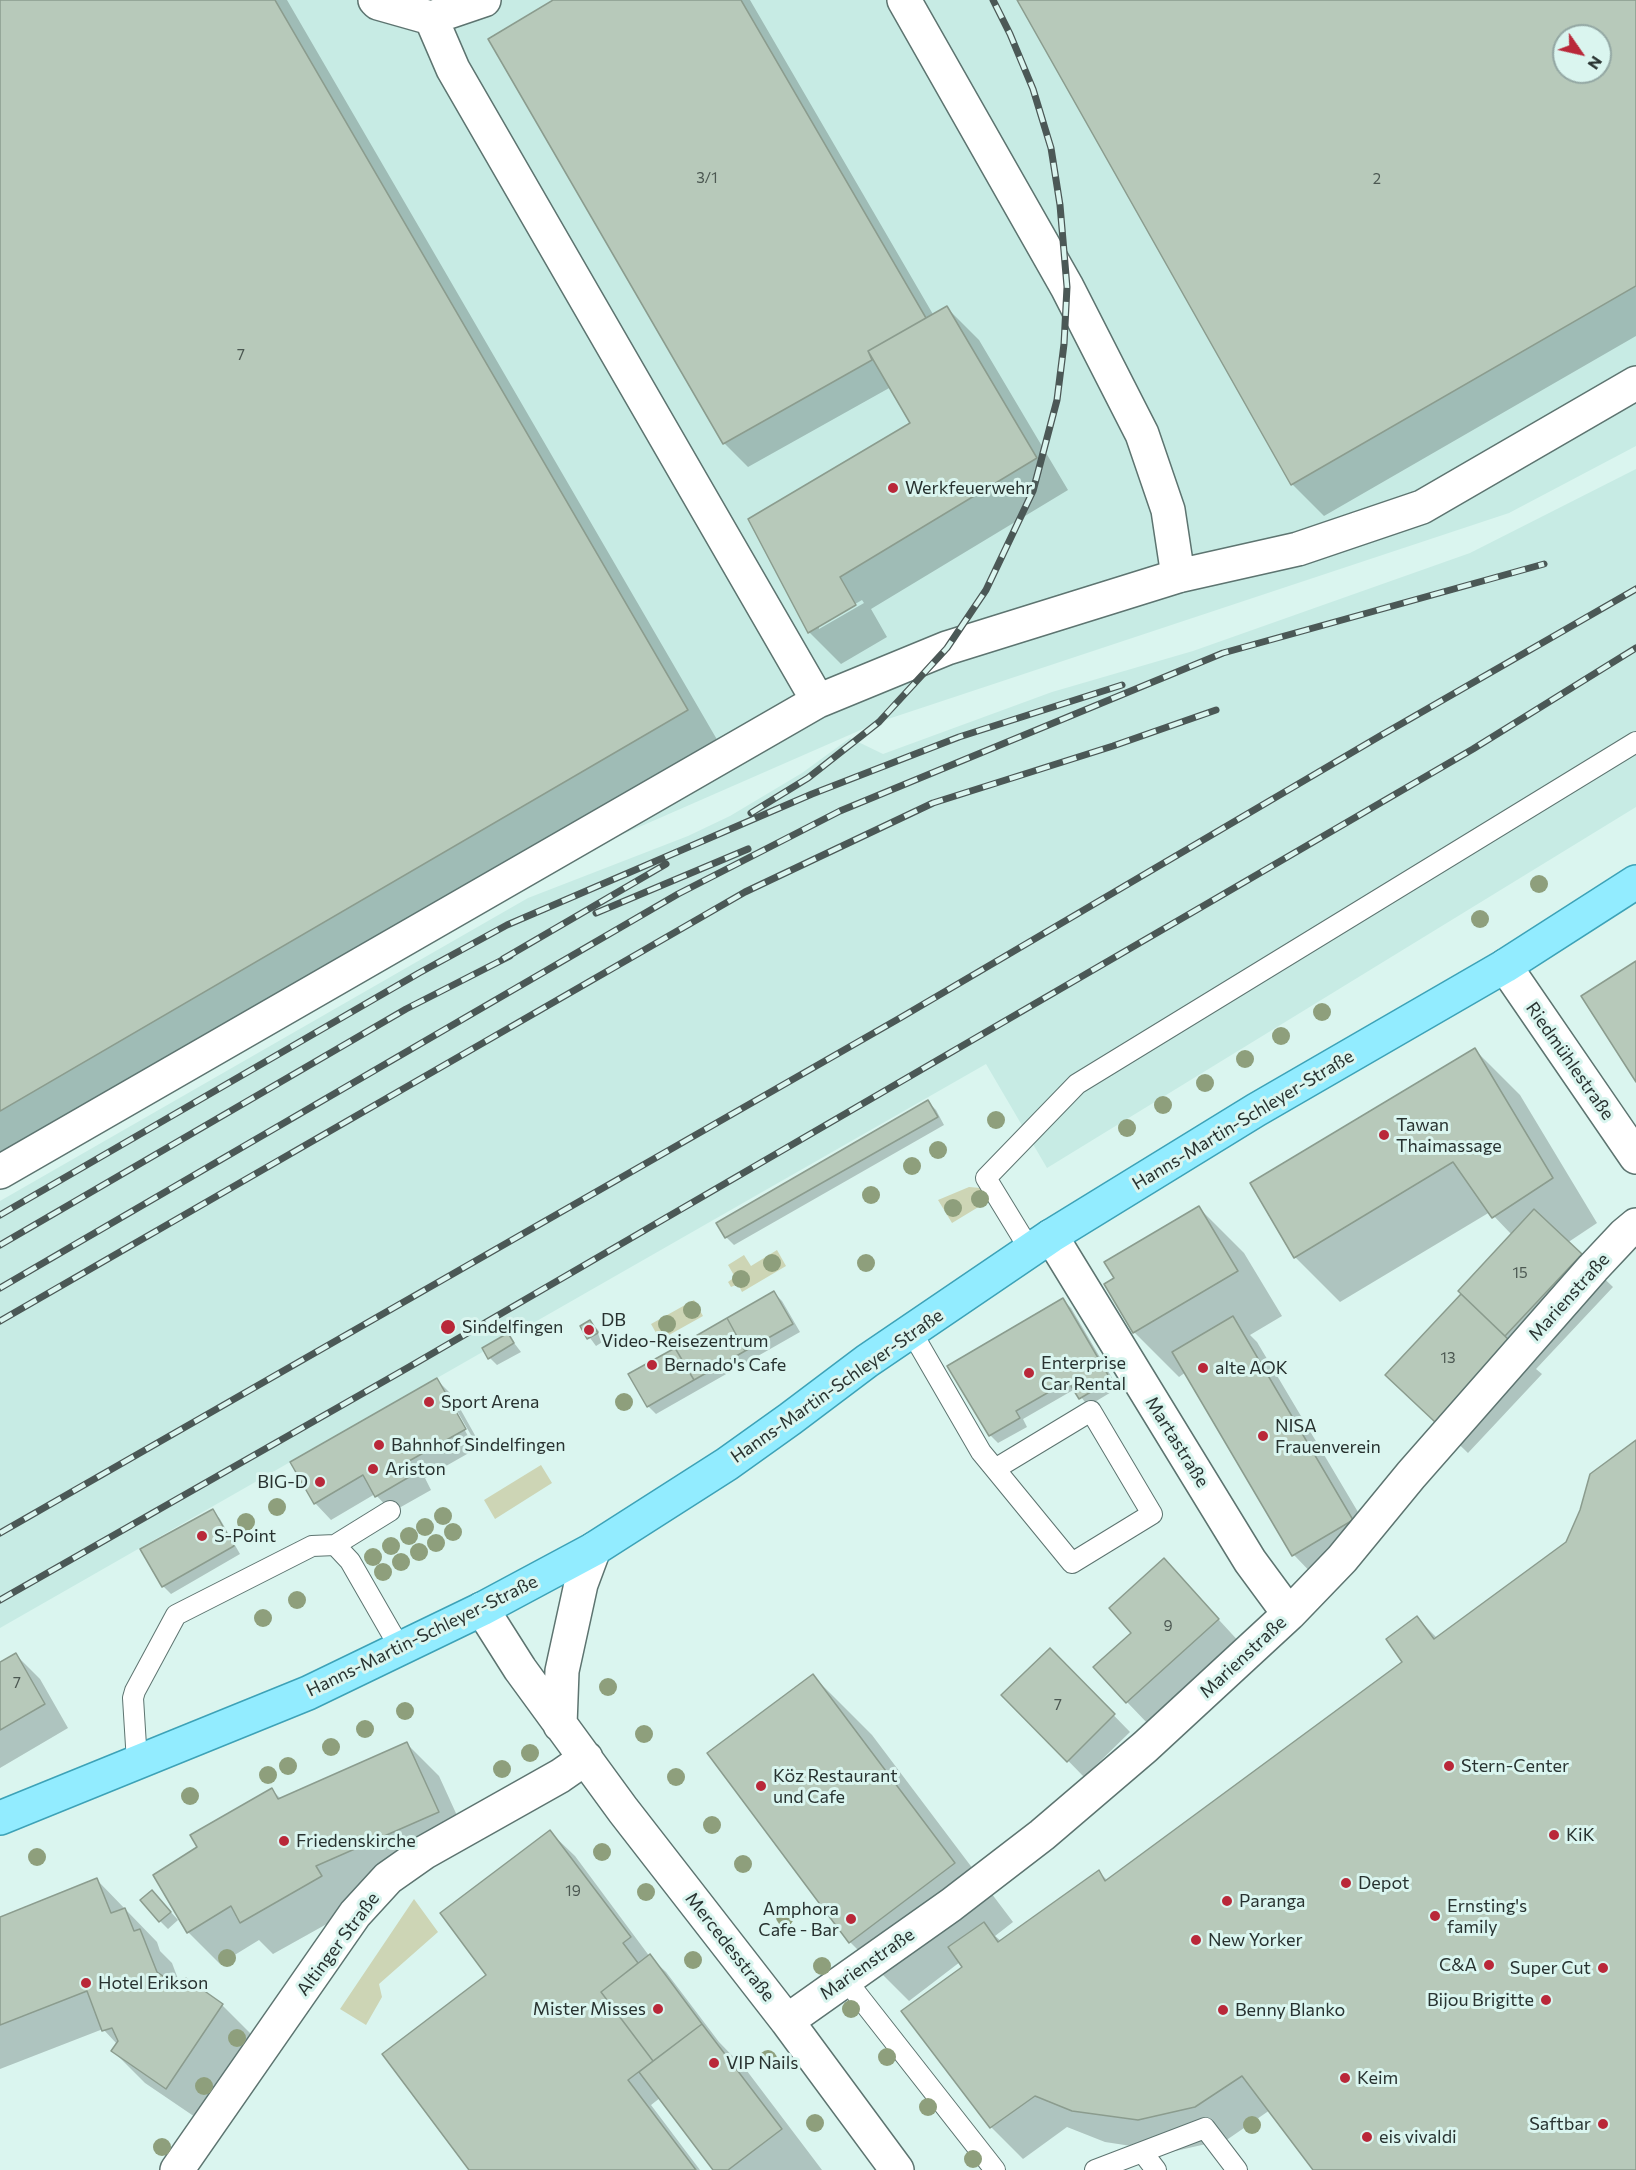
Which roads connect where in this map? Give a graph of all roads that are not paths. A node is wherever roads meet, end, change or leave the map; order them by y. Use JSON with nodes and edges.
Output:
{"nodes":[{"id":1,"x":375,"y":0,"type":"edge"},
{"id":2,"x":484,"y":0,"type":"edge"},
{"id":3,"x":903,"y":0,"type":"edge"},
{"id":4,"x":430,"y":18,"type":"junction"},
{"id":5,"x":1636,"y":383,"type":"edge"},
{"id":6,"x":1178,"y":576,"type":"junction"},
{"id":7,"x":818,"y":701,"type":"junction"},
{"id":8,"x":1636,"y":742,"type":"edge"},
{"id":9,"x":1636,"y":882,"type":"edge"},
{"id":10,"x":1505,"y":966,"type":"junction"},
{"id":11,"x":1636,"y":1157,"type":"edge"},
{"id":12,"x":0,"y":1172,"type":"edge"},
{"id":13,"x":1636,"y":1226,"type":"edge"},
{"id":14,"x":1041,"y":1243,"type":"junction"},
{"id":15,"x":911,"y":1331,"type":"junction"},
{"id":16,"x":995,"y":1469,"type":"junction"},
{"id":17,"x":390,"y":1511,"type":"dead end"},
{"id":18,"x":335,"y":1545,"type":"junction"},
{"id":19,"x":594,"y":1549,"type":"junction"},
{"id":20,"x":482,"y":1609,"type":"junction"},
{"id":21,"x":1289,"y":1614,"type":"junction"},
{"id":22,"x":400,"y":1648,"type":"junction"},
{"id":23,"x":560,"y":1725,"type":"junction"},
{"id":24,"x":586,"y":1758,"type":"junction"},
{"id":25,"x":137,"y":1762,"type":"junction"},
{"id":26,"x":0,"y":1818,"type":"edge"},
{"id":27,"x":846,"y":1980,"type":"junction"},
{"id":28,"x":787,"y":2021,"type":"junction"},
{"id":29,"x":1143,"y":2153,"type":"junction"},
{"id":30,"x":177,"y":2170,"type":"edge"},
{"id":31,"x":897,"y":2170,"type":"edge"},
{"id":32,"x":995,"y":2170,"type":"edge"},
{"id":33,"x":1095,"y":2170,"type":"edge"},
{"id":34,"x":1156,"y":2170,"type":"edge"},
{"id":35,"x":1237,"y":2170,"type":"edge"}],
"edges":[{"from":1,"to":4,"type":"street"},
{"from":2,"to":4,"type":"street"},
{"from":3,"to":6,"type":"street"},
{"from":4,"to":7,"type":"street"},
{"from":5,"to":6,"type":"street"},
{"from":6,"to":7,"type":"street"},
{"from":7,"to":12,"type":"street"},
{"from":8,"to":14,"type":"lane"},
{"from":9,"to":10,"type":"main road","name":"Hanns-Martin-Schleyer-Straße"},
{"from":10,"to":11,"type":"street","name":"Riedmühlestraße"},
{"from":10,"to":14,"type":"main road","name":"Hanns-Martin-Schleyer-Straße"},
{"from":13,"to":21,"type":"street","name":"Marienstraße"},
{"from":14,"to":15,"type":"main road","name":"Hanns-Martin-Schleyer-Straße"},
{"from":14,"to":21,"type":"street","name":"Martastraße"},
{"from":15,"to":16,"type":"lane"},
{"from":15,"to":19,"type":"main road","name":"Hanns-Martin-Schleyer-Straße"},
{"from":16,"to":16,"type":"lane"},
{"from":17,"to":18,"type":"lane"},
{"from":18,"to":22,"type":"lane"},
{"from":18,"to":25,"type":"lane"},
{"from":19,"to":20,"type":"main road","name":"Hanns-Martin-Schleyer-Straße"},
{"from":19,"to":23,"type":"street"},
{"from":20,"to":22,"type":"main road","name":"Hanns-Martin-Schleyer-Straße"},
{"from":20,"to":23,"type":"street","name":"Mercedesstraße"},
{"from":21,"to":27,"type":"street","name":"Marienstraße"},
{"from":22,"to":25,"type":"main road","name":"Hanns-Martin-Schleyer-Straße"},
{"from":23,"to":24,"type":"street","name":"Mercedesstraße"},
{"from":24,"to":28,"type":"street","name":"Mercedesstraße"},
{"from":24,"to":30,"type":"street","name":"Altinger Straße"},
{"from":25,"to":26,"type":"main road","name":"Hanns-Martin-Schleyer-Straße"},
{"from":27,"to":28,"type":"street","name":"Marienstraße"},
{"from":27,"to":32,"type":"lane"},
{"from":28,"to":31,"type":"street","name":"Mercedesstraße"},
{"from":29,"to":33,"type":"lane"},
{"from":29,"to":34,"type":"lane"},
{"from":29,"to":35,"type":"lane"}]}
